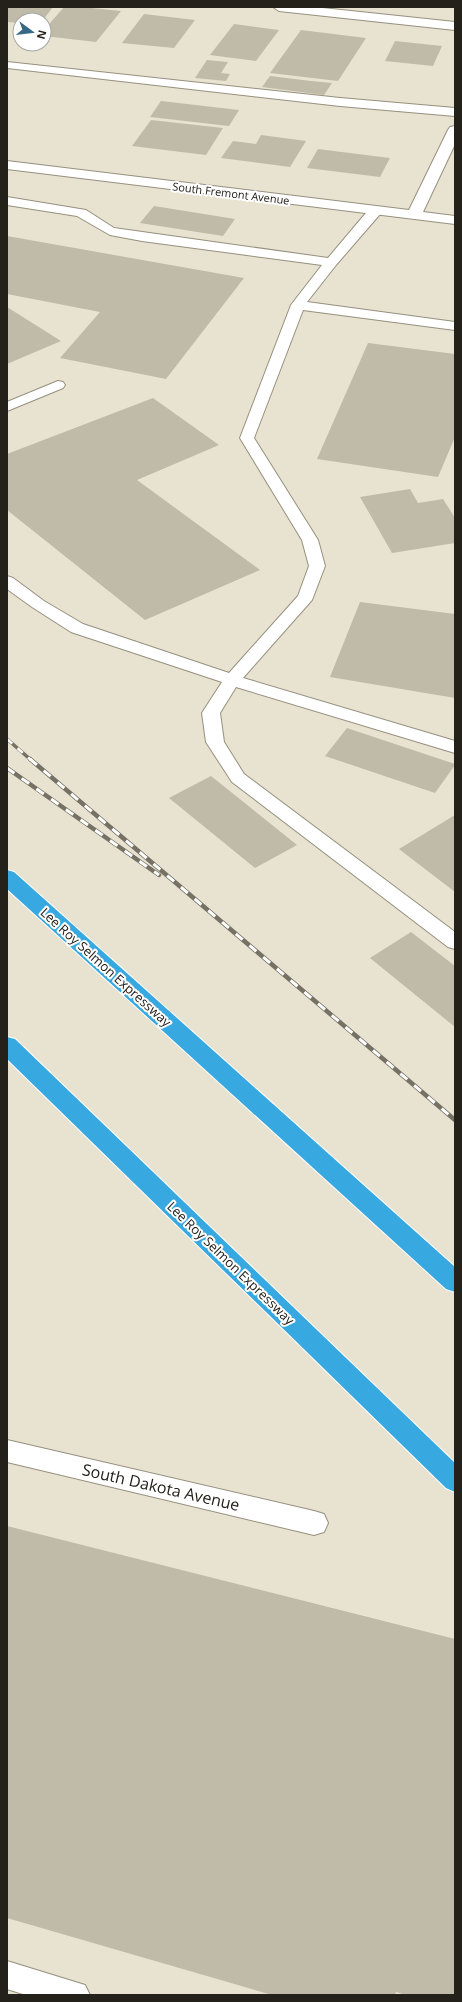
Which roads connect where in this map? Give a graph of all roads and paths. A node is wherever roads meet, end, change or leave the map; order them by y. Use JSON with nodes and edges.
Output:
{"nodes":[{"id":1,"x":279,"y":7,"type":"edge"},
{"id":2,"x":455,"y":26,"type":"edge"},
{"id":3,"x":7,"y":65,"type":"edge"},
{"id":4,"x":455,"y":112,"type":"edge"},
{"id":5,"x":455,"y":130,"type":"edge"},
{"id":6,"x":7,"y":165,"type":"edge"},
{"id":7,"x":7,"y":201,"type":"edge"},
{"id":8,"x":376,"y":210,"type":"junction"},
{"id":9,"x":414,"y":215,"type":"junction"},
{"id":10,"x":455,"y":220,"type":"edge"},
{"id":11,"x":331,"y":262,"type":"junction"},
{"id":12,"x":298,"y":305,"type":"junction"},
{"id":13,"x":455,"y":326,"type":"edge"},
{"id":14,"x":58,"y":385,"type":"dead end"},
{"id":15,"x":7,"y":407,"type":"edge"},
{"id":16,"x":7,"y":581,"type":"edge"},
{"id":17,"x":232,"y":680,"type":"junction"},
{"id":18,"x":455,"y":747,"type":"edge"},
{"id":19,"x":7,"y":877,"type":"edge"},
{"id":20,"x":455,"y":942,"type":"edge"},
{"id":21,"x":7,"y":1045,"type":"edge"},
{"id":22,"x":455,"y":1282,"type":"edge"},
{"id":23,"x":7,"y":1451,"type":"edge"},
{"id":24,"x":455,"y":1480,"type":"edge"},
{"id":25,"x":314,"y":1523,"type":"dead end"},
{"id":26,"x":7,"y":1975,"type":"edge"},
{"id":27,"x":75,"y":1995,"type":"edge"}],
"edges":[{"from":1,"to":2,"type":"street"},
{"from":3,"to":4,"type":"lane"},
{"from":5,"to":9,"type":"street"},
{"from":6,"to":8,"type":"street","name":"South Fremont Avenue"},
{"from":7,"to":11,"type":"lane"},
{"from":8,"to":9,"type":"street","name":"South Fremont Avenue"},
{"from":8,"to":11,"type":"lane"},
{"from":9,"to":10,"type":"street","name":"South Fremont Avenue"},
{"from":11,"to":12,"type":"lane"},
{"from":12,"to":13,"type":"lane"},
{"from":12,"to":17,"type":"lane"},
{"from":14,"to":15,"type":"lane"},
{"from":16,"to":17,"type":"lane"},
{"from":17,"to":18,"type":"lane"},
{"from":17,"to":20,"type":"lane"},
{"from":19,"to":22,"type":"highway","name":"Lee Roy Selmon Expressway"},
{"from":21,"to":24,"type":"highway","name":"Lee Roy Selmon Expressway"},
{"from":23,"to":25,"type":"street","name":"South Dakota Avenue"},
{"from":26,"to":27,"type":"lane"}]}
